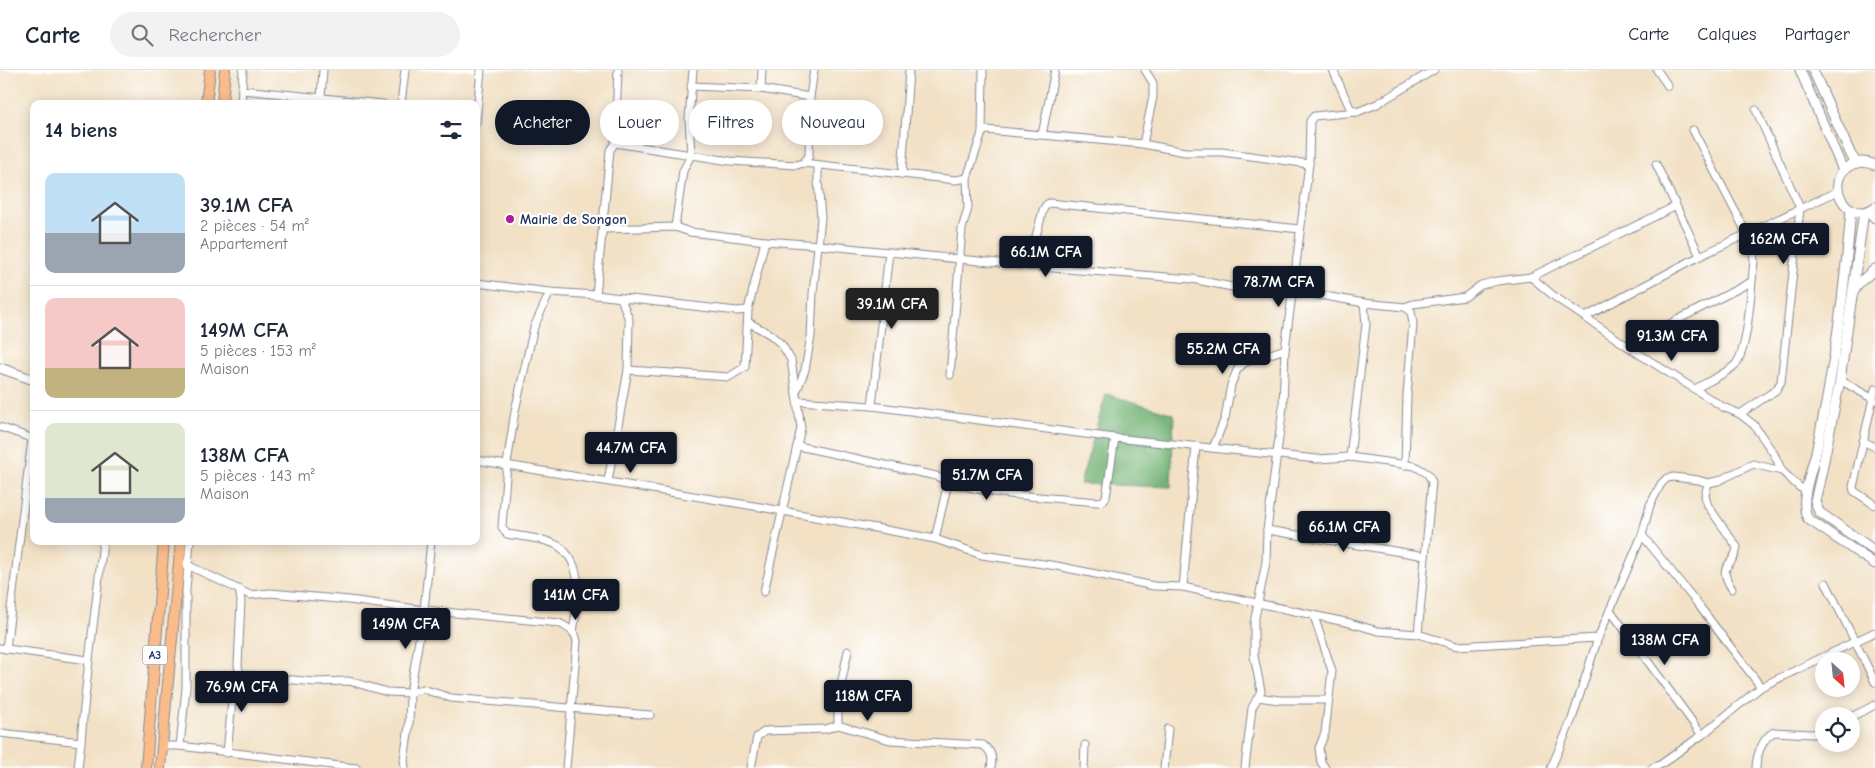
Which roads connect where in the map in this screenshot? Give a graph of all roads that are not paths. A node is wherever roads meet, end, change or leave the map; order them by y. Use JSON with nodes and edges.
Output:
{"nodes":[{"id":1,"x":226,"y":70,"type":"edge"},
{"id":2,"x":243,"y":70,"type":"edge"},
{"id":3,"x":323,"y":70,"type":"edge"},
{"id":4,"x":405,"y":70,"type":"edge"},
{"id":5,"x":481,"y":70,"type":"edge"},
{"id":6,"x":618,"y":70,"type":"edge"},
{"id":7,"x":692,"y":70,"type":"edge"},
{"id":8,"x":762,"y":70,"type":"edge"},
{"id":9,"x":814,"y":70,"type":"edge"},
{"id":10,"x":909,"y":70,"type":"edge"},
{"id":11,"x":983,"y":70,"type":"edge"},
{"id":12,"x":1055,"y":70,"type":"edge"},
{"id":13,"x":1140,"y":70,"type":"edge"},
{"id":14,"x":1146,"y":70,"type":"edge"},
{"id":15,"x":1333,"y":70,"type":"edge"},
{"id":16,"x":1434,"y":70,"type":"edge"},
{"id":17,"x":1657,"y":70,"type":"edge"},
{"id":18,"x":1800,"y":70,"type":"edge"},
{"id":19,"x":1813,"y":70,"type":"edge"},
{"id":20,"x":207,"y":72,"type":"edge"},
{"id":21,"x":691,"y":86,"type":"junction"},
{"id":22,"x":1668,"y":86,"type":"dead end"},
{"id":23,"x":761,"y":89,"type":"junction"},
{"id":24,"x":242,"y":90,"type":"junction"},
{"id":25,"x":810,"y":97,"type":"junction"},
{"id":26,"x":321,"y":98,"type":"junction"},
{"id":27,"x":206,"y":100,"type":"edge"},
{"id":28,"x":222,"y":100,"type":"edge"},
{"id":29,"x":241,"y":100,"type":"edge"},
{"id":30,"x":342,"y":100,"type":"edge"},
{"id":31,"x":402,"y":100,"type":"edge"},
{"id":32,"x":478,"y":100,"type":"edge"},
{"id":33,"x":617,"y":100,"type":"edge"},
{"id":34,"x":1756,"y":110,"type":"dead end"},
{"id":35,"x":1357,"y":112,"type":"junction"},
{"id":36,"x":1694,"y":130,"type":"dead end"},
{"id":37,"x":982,"y":133,"type":"junction"},
{"id":38,"x":1042,"y":135,"type":"junction"},
{"id":39,"x":1143,"y":144,"type":"junction"},
{"id":40,"x":614,"y":145,"type":"edge"},
{"id":41,"x":628,"y":145,"type":"edge"},
{"id":42,"x":690,"y":155,"type":"junction"},
{"id":43,"x":1873,"y":162,"type":"edge"},
{"id":44,"x":803,"y":163,"type":"junction"},
{"id":45,"x":1857,"y":163,"type":"junction"},
{"id":46,"x":1309,"y":164,"type":"junction"},
{"id":47,"x":1656,"y":164,"type":"dead end"},
{"id":48,"x":818,"y":165,"type":"junction"},
{"id":49,"x":1843,"y":170,"type":"junction"},
{"id":50,"x":902,"y":174,"type":"junction"},
{"id":51,"x":967,"y":178,"type":"junction"},
{"id":52,"x":1838,"y":191,"type":"junction"},
{"id":53,"x":1676,"y":206,"type":"junction"},
{"id":54,"x":1800,"y":208,"type":"junction"},
{"id":55,"x":1851,"y":209,"type":"junction"},
{"id":56,"x":1869,"y":210,"type":"edge"},
{"id":57,"x":1875,"y":218,"type":"edge"},
{"id":58,"x":676,"y":227,"type":"junction"},
{"id":59,"x":603,"y":229,"type":"junction"},
{"id":60,"x":1300,"y":229,"type":"junction"},
{"id":61,"x":1746,"y":234,"type":"junction"},
{"id":62,"x":765,"y":241,"type":"junction"},
{"id":63,"x":819,"y":245,"type":"junction"},
{"id":64,"x":889,"y":252,"type":"junction"},
{"id":65,"x":1700,"y":256,"type":"junction"},
{"id":66,"x":960,"y":259,"type":"junction"},
{"id":67,"x":1028,"y":266,"type":"junction"},
{"id":68,"x":1875,"y":269,"type":"edge"},
{"id":69,"x":1531,"y":277,"type":"junction"},
{"id":70,"x":1751,"y":282,"type":"junction"},
{"id":71,"x":480,"y":283,"type":"edge"},
{"id":72,"x":1292,"y":290,"type":"junction"},
{"id":73,"x":550,"y":292,"type":"junction"},
{"id":74,"x":596,"y":295,"type":"junction"},
{"id":75,"x":621,"y":298,"type":"junction"},
{"id":76,"x":1850,"y":298,"type":"junction"},
{"id":77,"x":1364,"y":303,"type":"junction"},
{"id":78,"x":1405,"y":307,"type":"junction"},
{"id":79,"x":748,"y":310,"type":"junction"},
{"id":80,"x":1585,"y":317,"type":"junction"},
{"id":81,"x":748,"y":322,"type":"junction"},
{"id":82,"x":1627,"y":346,"type":"junction"},
{"id":83,"x":1285,"y":349,"type":"junction"},
{"id":84,"x":0,"y":368,"type":"edge"},
{"id":85,"x":628,"y":370,"type":"junction"},
{"id":86,"x":950,"y":375,"type":"dead end"},
{"id":87,"x":30,"y":379,"type":"edge"},
{"id":88,"x":1840,"y":380,"type":"junction"},
{"id":89,"x":1695,"y":389,"type":"junction"},
{"id":90,"x":1875,"y":389,"type":"edge"},
{"id":91,"x":797,"y":390,"type":"junction"},
{"id":92,"x":1874,"y":400,"type":"edge"},
{"id":93,"x":798,"y":401,"type":"junction"},
{"id":94,"x":872,"y":406,"type":"junction"},
{"id":95,"x":1740,"y":414,"type":"junction"},
{"id":96,"x":0,"y":427,"type":"edge"},
{"id":97,"x":30,"y":438,"type":"edge"},
{"id":98,"x":1115,"y":438,"type":"junction"},
{"id":99,"x":1863,"y":440,"type":"junction"},
{"id":100,"x":798,"y":446,"type":"junction"},
{"id":101,"x":1196,"y":446,"type":"junction"},
{"id":102,"x":1875,"y":447,"type":"edge"},
{"id":103,"x":1213,"y":448,"type":"junction"},
{"id":104,"x":1276,"y":454,"type":"junction"},
{"id":105,"x":1350,"y":457,"type":"junction"},
{"id":106,"x":30,"y":460,"type":"edge"},
{"id":107,"x":480,"y":461,"type":"edge"},
{"id":108,"x":507,"y":464,"type":"junction"},
{"id":109,"x":1405,"y":465,"type":"junction"},
{"id":110,"x":1782,"y":471,"type":"junction"},
{"id":111,"x":608,"y":481,"type":"junction"},
{"id":112,"x":948,"y":482,"type":"junction"},
{"id":113,"x":1708,"y":483,"type":"junction"},
{"id":114,"x":1806,"y":490,"type":"junction"},
{"id":115,"x":1875,"y":505,"type":"edge"},
{"id":116,"x":782,"y":512,"type":"junction"},
{"id":117,"x":1266,"y":530,"type":"junction"},
{"id":118,"x":1642,"y":535,"type":"junction"},
{"id":119,"x":935,"y":539,"type":"junction"},
{"id":120,"x":102,"y":545,"type":"edge"},
{"id":121,"x":164,"y":545,"type":"edge"},
{"id":122,"x":181,"y":545,"type":"edge"},
{"id":123,"x":189,"y":545,"type":"edge"},
{"id":124,"x":431,"y":545,"type":"edge"},
{"id":125,"x":1875,"y":551,"type":"edge"},
{"id":126,"x":1426,"y":556,"type":"junction"},
{"id":127,"x":183,"y":563,"type":"junction"},
{"id":128,"x":1875,"y":564,"type":"edge"},
{"id":129,"x":1826,"y":583,"type":"dead end"},
{"id":130,"x":1183,"y":587,"type":"junction"},
{"id":131,"x":239,"y":589,"type":"junction"},
{"id":132,"x":1732,"y":589,"type":"dead end"},
{"id":133,"x":764,"y":592,"type":"dead end"},
{"id":134,"x":1258,"y":603,"type":"junction"},
{"id":135,"x":424,"y":610,"type":"junction"},
{"id":136,"x":1610,"y":610,"type":"junction"},
{"id":137,"x":1314,"y":616,"type":"junction"},
{"id":138,"x":573,"y":632,"type":"junction"},
{"id":139,"x":1875,"y":632,"type":"edge"},
{"id":140,"x":1418,"y":634,"type":"junction"},
{"id":141,"x":1598,"y":638,"type":"junction"},
{"id":142,"x":1856,"y":641,"type":"junction"},
{"id":143,"x":3,"y":649,"type":"edge"},
{"id":144,"x":848,"y":651,"type":"dead end"},
{"id":145,"x":88,"y":660,"type":"junction"},
{"id":146,"x":239,"y":671,"type":"junction"},
{"id":147,"x":1875,"y":682,"type":"edge"},
{"id":148,"x":1761,"y":687,"type":"junction"},
{"id":149,"x":410,"y":693,"type":"junction"},
{"id":150,"x":1258,"y":696,"type":"junction"},
{"id":151,"x":1328,"y":700,"type":"junction"},
{"id":152,"x":1875,"y":705,"type":"edge"},
{"id":153,"x":570,"y":707,"type":"junction"},
{"id":154,"x":1860,"y":712,"type":"edge"},
{"id":155,"x":650,"y":715,"type":"dead end"},
{"id":156,"x":838,"y":725,"type":"junction"},
{"id":157,"x":1168,"y":729,"type":"dead end"},
{"id":158,"x":0,"y":733,"type":"edge"},
{"id":159,"x":1815,"y":734,"type":"edge"},
{"id":160,"x":1702,"y":735,"type":"junction"},
{"id":161,"x":81,"y":742,"type":"junction"},
{"id":162,"x":1085,"y":745,"type":"dead end"},
{"id":163,"x":162,"y":746,"type":"junction"},
{"id":164,"x":180,"y":746,"type":"junction"},
{"id":165,"x":227,"y":752,"type":"junction"},
{"id":166,"x":78,"y":768,"type":"edge"},
{"id":167,"x":146,"y":768,"type":"edge"},
{"id":168,"x":160,"y":768,"type":"edge"},
{"id":169,"x":356,"y":768,"type":"edge"},
{"id":170,"x":405,"y":768,"type":"edge"},
{"id":171,"x":566,"y":768,"type":"edge"},
{"id":172,"x":751,"y":768,"type":"edge"},
{"id":173,"x":991,"y":768,"type":"edge"},
{"id":174,"x":1084,"y":768,"type":"edge"},
{"id":175,"x":1164,"y":768,"type":"edge"},
{"id":176,"x":1245,"y":768,"type":"edge"},
{"id":177,"x":1325,"y":768,"type":"edge"},
{"id":178,"x":1551,"y":768,"type":"edge"},
{"id":179,"x":1652,"y":768,"type":"edge"},
{"id":180,"x":1756,"y":768,"type":"edge"}],
"edges":[{"from":1,"to":28,"type":"main road"},
{"from":2,"to":24,"type":"street"},
{"from":3,"to":26,"type":"street"},
{"from":4,"to":31,"type":"street"},
{"from":5,"to":32,"type":"street"},
{"from":6,"to":33,"type":"street"},
{"from":7,"to":21,"type":"street"},
{"from":8,"to":23,"type":"street"},
{"from":9,"to":25,"type":"street"},
{"from":10,"to":50,"type":"street"},
{"from":11,"to":37,"type":"street"},
{"from":12,"to":38,"type":"street"},
{"from":13,"to":14,"type":"street"},
{"from":14,"to":39,"type":"street"},
{"from":15,"to":35,"type":"street"},
{"from":16,"to":35,"type":"street"},
{"from":17,"to":22,"type":"street"},
{"from":18,"to":49,"type":"street"},
{"from":19,"to":45,"type":"street"},
{"from":20,"to":27,"type":"main road"},
{"from":21,"to":23,"type":"street"},
{"from":21,"to":42,"type":"street"},
{"from":23,"to":25,"type":"street"},
{"from":24,"to":26,"type":"street"},
{"from":24,"to":29,"type":"street"},
{"from":25,"to":44,"type":"street"},
{"from":26,"to":30,"type":"street"},
{"from":34,"to":54,"type":"street"},
{"from":35,"to":46,"type":"street"},
{"from":36,"to":61,"type":"street"},
{"from":37,"to":38,"type":"street"},
{"from":37,"to":51,"type":"street"},
{"from":38,"to":39,"type":"street"},
{"from":39,"to":46,"type":"street"},
{"from":40,"to":59,"type":"street"},
{"from":41,"to":42,"type":"street"},
{"from":42,"to":44,"type":"street"},
{"from":42,"to":58,"type":"street"},
{"from":43,"to":45,"type":"street"},
{"from":44,"to":48,"type":"street"},
{"from":45,"to":49,"type":"street"},
{"from":46,"to":60,"type":"street"},
{"from":47,"to":53,"type":"street"},
{"from":48,"to":50,"type":"street"},
{"from":48,"to":63,"type":"street"},
{"from":49,"to":52,"type":"street"},
{"from":50,"to":51,"type":"street"},
{"from":51,"to":66,"type":"street"},
{"from":52,"to":54,"type":"street"},
{"from":52,"to":55,"type":"street"},
{"from":53,"to":65,"type":"street"},
{"from":53,"to":69,"type":"street"},
{"from":54,"to":61,"type":"street"},
{"from":54,"to":95,"type":"street"},
{"from":55,"to":56,"type":"street"},
{"from":55,"to":114,"type":"street"},
{"from":56,"to":57,"type":"street"},
{"from":56,"to":76,"type":"street"},
{"from":58,"to":59,"type":"street"},
{"from":58,"to":62,"type":"street"},
{"from":59,"to":74,"type":"street"},
{"from":60,"to":67,"type":"street"},
{"from":60,"to":72,"type":"street"},
{"from":61,"to":65,"type":"street"},
{"from":61,"to":70,"type":"street"},
{"from":62,"to":63,"type":"street"},
{"from":62,"to":79,"type":"street"},
{"from":63,"to":64,"type":"street"},
{"from":63,"to":91,"type":"street"},
{"from":64,"to":66,"type":"street"},
{"from":64,"to":94,"type":"street"},
{"from":65,"to":80,"type":"street"},
{"from":66,"to":67,"type":"street"},
{"from":66,"to":86,"type":"street"},
{"from":67,"to":72,"type":"street"},
{"from":68,"to":76,"type":"street"},
{"from":69,"to":78,"type":"street"},
{"from":69,"to":80,"type":"street"},
{"from":70,"to":82,"type":"street"},
{"from":70,"to":89,"type":"street"},
{"from":71,"to":73,"type":"street"},
{"from":72,"to":77,"type":"street"},
{"from":72,"to":83,"type":"street"},
{"from":73,"to":74,"type":"street"},
{"from":73,"to":108,"type":"street"},
{"from":74,"to":75,"type":"street"},
{"from":75,"to":79,"type":"street"},
{"from":75,"to":85,"type":"street"},
{"from":76,"to":88,"type":"street"},
{"from":77,"to":78,"type":"street"},
{"from":77,"to":105,"type":"street"},
{"from":78,"to":109,"type":"street"},
{"from":79,"to":81,"type":"street"},
{"from":80,"to":82,"type":"street"},
{"from":81,"to":85,"type":"street"},
{"from":81,"to":91,"type":"street"},
{"from":82,"to":89,"type":"street"},
{"from":83,"to":103,"type":"street"},
{"from":83,"to":104,"type":"street"},
{"from":84,"to":87,"type":"street"},
{"from":85,"to":111,"type":"street"},
{"from":88,"to":92,"type":"street"},
{"from":88,"to":125,"type":"street"},
{"from":89,"to":95,"type":"street"},
{"from":90,"to":92,"type":"street"},
{"from":91,"to":93,"type":"street"},
{"from":92,"to":99,"type":"street"},
{"from":93,"to":94,"type":"street"},
{"from":93,"to":100,"type":"street"},
{"from":94,"to":98,"type":"street"},
{"from":95,"to":110,"type":"street"},
{"from":96,"to":97,"type":"street"},
{"from":98,"to":101,"type":"street"},
{"from":98,"to":112,"type":"street"},
{"from":99,"to":102,"type":"street"},
{"from":99,"to":115,"type":"street"},
{"from":100,"to":112,"type":"street"},
{"from":100,"to":116,"type":"street"},
{"from":101,"to":103,"type":"street"},
{"from":101,"to":130,"type":"street"},
{"from":103,"to":104,"type":"street"},
{"from":104,"to":105,"type":"street"},
{"from":104,"to":117,"type":"street"},
{"from":105,"to":109,"type":"street"},
{"from":106,"to":143,"type":"street"},
{"from":107,"to":108,"type":"street"},
{"from":108,"to":111,"type":"street"},
{"from":108,"to":138,"type":"street"},
{"from":109,"to":126,"type":"street"},
{"from":110,"to":113,"type":"street"},
{"from":110,"to":114,"type":"street"},
{"from":111,"to":116,"type":"street"},
{"from":112,"to":119,"type":"street"},
{"from":113,"to":118,"type":"street"},
{"from":113,"to":132,"type":"street"},
{"from":114,"to":128,"type":"street"},
{"from":116,"to":119,"type":"street"},
{"from":116,"to":133,"type":"street"},
{"from":117,"to":126,"type":"street"},
{"from":117,"to":134,"type":"street"},
{"from":118,"to":136,"type":"street"},
{"from":118,"to":148,"type":"street"},
{"from":119,"to":130,"type":"street"},
{"from":120,"to":145,"type":"street"},
{"from":121,"to":167,"type":"main road","number":"A3"},
{"from":122,"to":127,"type":"main road","number":"A3"},
{"from":123,"to":127,"type":"street"},
{"from":124,"to":135,"type":"street"},
{"from":126,"to":140,"type":"street"},
{"from":127,"to":131,"type":"street"},
{"from":127,"to":163,"type":"main road","number":"A3"},
{"from":127,"to":164,"type":"street"},
{"from":129,"to":142,"type":"street"},
{"from":130,"to":134,"type":"street"},
{"from":131,"to":135,"type":"street"},
{"from":131,"to":146,"type":"street"},
{"from":134,"to":137,"type":"street"},
{"from":134,"to":150,"type":"street"},
{"from":135,"to":138,"type":"street"},
{"from":135,"to":149,"type":"street"},
{"from":136,"to":141,"type":"street"},
{"from":136,"to":160,"type":"street"},
{"from":137,"to":140,"type":"street"},
{"from":137,"to":151,"type":"street"},
{"from":138,"to":153,"type":"street"},
{"from":139,"to":142,"type":"street"},
{"from":140,"to":141,"type":"street"},
{"from":141,"to":178,"type":"street"},
{"from":142,"to":147,"type":"street"},
{"from":142,"to":148,"type":"street"},
{"from":143,"to":145,"type":"street"},
{"from":144,"to":156,"type":"street"},
{"from":145,"to":161,"type":"street"},
{"from":146,"to":149,"type":"street"},
{"from":146,"to":165,"type":"street"},
{"from":148,"to":160,"type":"street"},
{"from":149,"to":153,"type":"street"},
{"from":149,"to":170,"type":"street"},
{"from":150,"to":151,"type":"street"},
{"from":150,"to":176,"type":"street"},
{"from":151,"to":177,"type":"street"},
{"from":152,"to":154,"type":"street"},
{"from":153,"to":155,"type":"street"},
{"from":153,"to":171,"type":"street"},
{"from":156,"to":172,"type":"street"},
{"from":156,"to":173,"type":"street"},
{"from":157,"to":175,"type":"street"},
{"from":158,"to":161,"type":"street"},
{"from":159,"to":180,"type":"street"},
{"from":160,"to":179,"type":"street"},
{"from":161,"to":166,"type":"street"},
{"from":162,"to":174,"type":"street"},
{"from":163,"to":164,"type":"street"},
{"from":163,"to":168,"type":"main road","number":"A3"},
{"from":164,"to":165,"type":"street"},
{"from":165,"to":169,"type":"street"}]}
